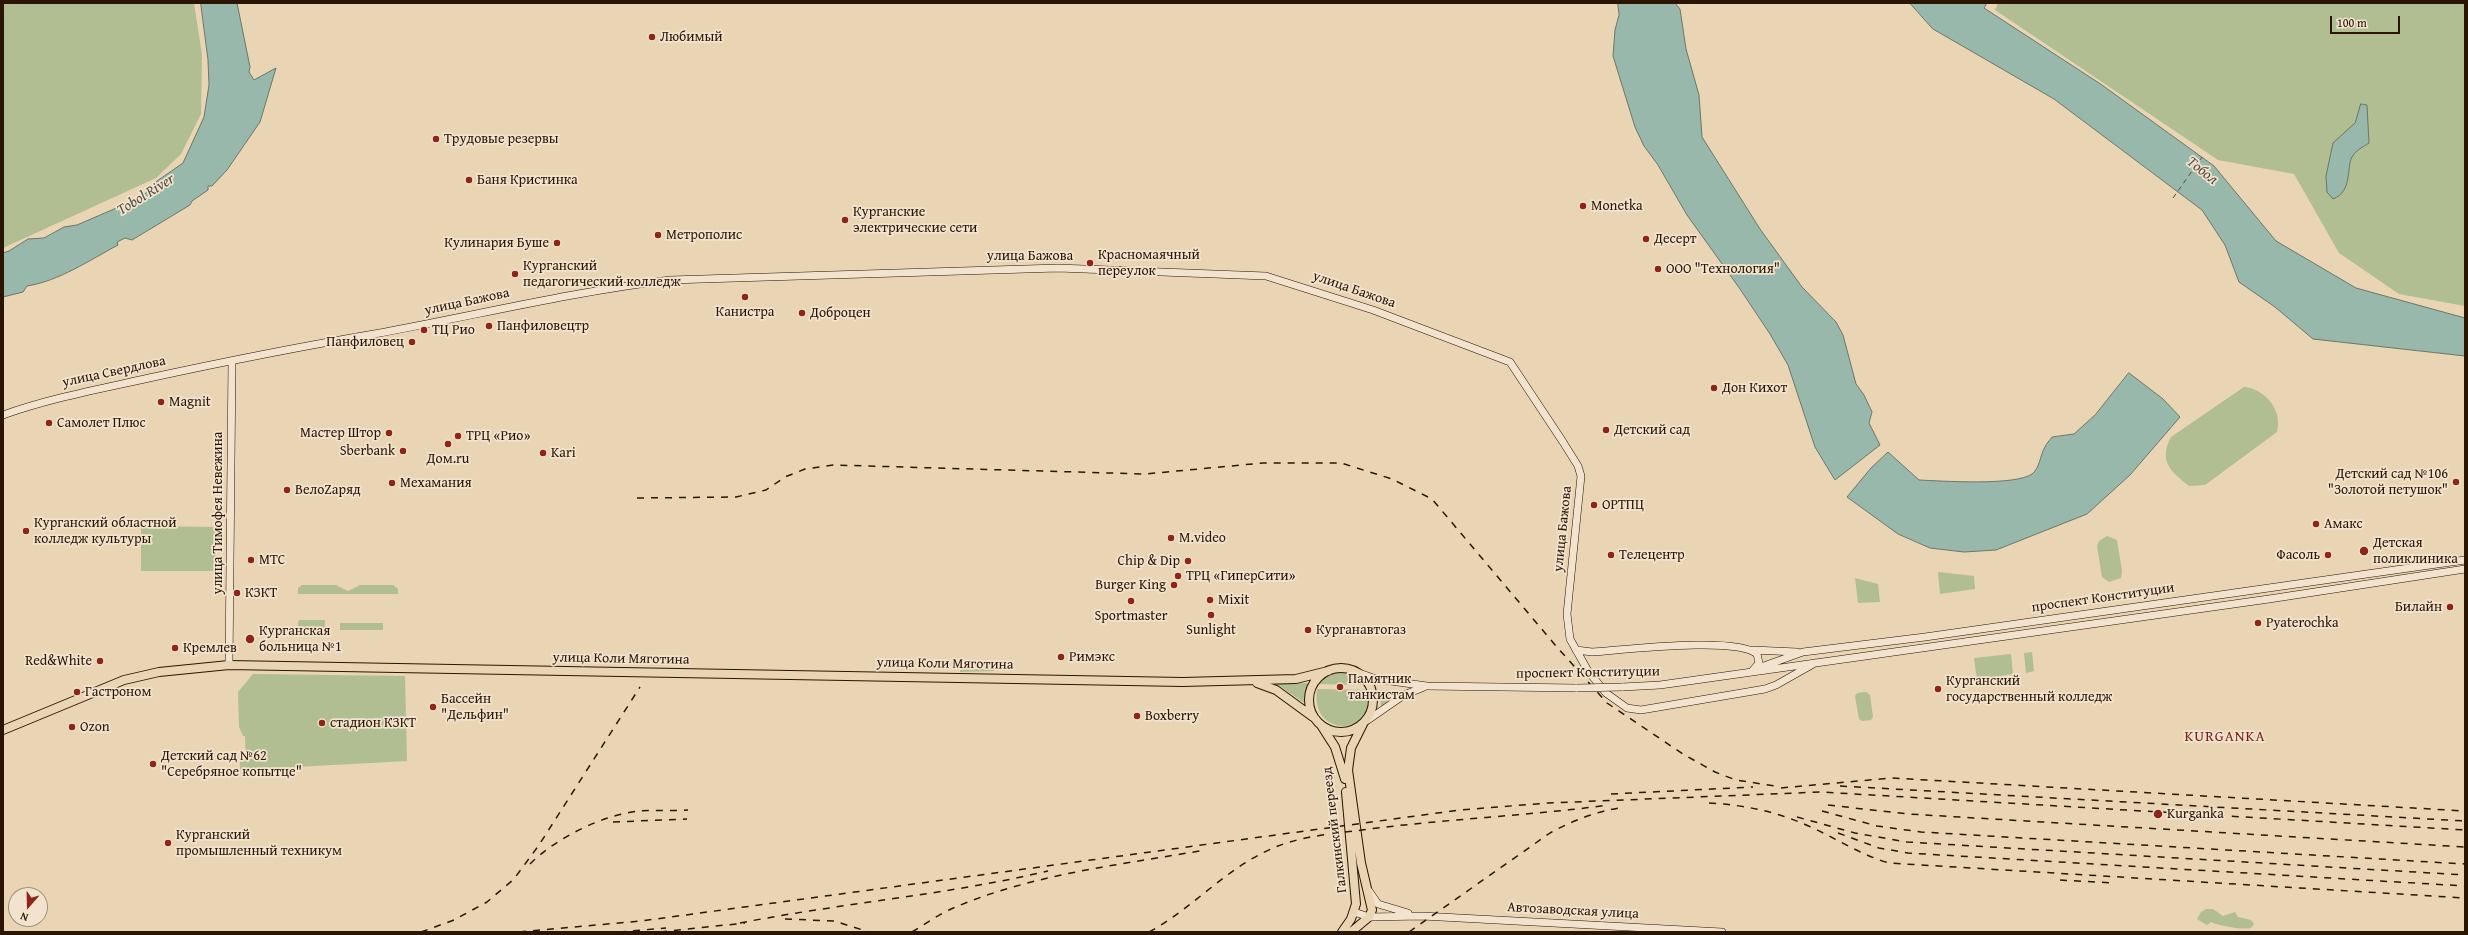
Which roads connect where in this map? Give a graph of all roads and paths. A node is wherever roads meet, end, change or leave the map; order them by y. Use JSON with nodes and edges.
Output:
{"nodes":[{"id":1,"x":232,"y":361,"type":"junction"},
{"id":2,"x":3,"y":415,"type":"edge"},
{"id":3,"x":2465,"y":560,"type":"edge"},
{"id":4,"x":2465,"y":569,"type":"edge"},
{"id":5,"x":2346,"y":576,"type":"junction"},
{"id":6,"x":2348,"y":586,"type":"junction"},
{"id":7,"x":2267,"y":587,"type":"junction"},
{"id":8,"x":2269,"y":599,"type":"junction"},
{"id":9,"x":2101,"y":611,"type":"junction"},
{"id":10,"x":2102,"y":622,"type":"junction"},
{"id":11,"x":1839,"y":648,"type":"junction"},
{"id":12,"x":1746,"y":649,"type":"junction"},
{"id":13,"x":1576,"y":650,"type":"junction"},
{"id":14,"x":1803,"y":652,"type":"junction"},
{"id":15,"x":1842,"y":659,"type":"junction"},
{"id":16,"x":1815,"y":663,"type":"junction"},
{"id":17,"x":229,"y":665,"type":"junction"},
{"id":18,"x":1328,"y":671,"type":"junction"},
{"id":19,"x":1750,"y":671,"type":"junction"},
{"id":20,"x":1359,"y":673,"type":"junction"},
{"id":21,"x":1250,"y":681,"type":"junction"},
{"id":22,"x":1427,"y":686,"type":"junction"},
{"id":23,"x":1365,"y":722,"type":"junction"},
{"id":24,"x":1318,"y":723,"type":"junction"},
{"id":25,"x":3,"y":730,"type":"edge"},
{"id":26,"x":1366,"y":886,"type":"junction"},
{"id":27,"x":1354,"y":912,"type":"junction"},
{"id":28,"x":1422,"y":916,"type":"junction"},
{"id":29,"x":1369,"y":917,"type":"junction"},
{"id":30,"x":1377,"y":918,"type":"junction"},
{"id":31,"x":1358,"y":925,"type":"junction"},
{"id":32,"x":1342,"y":932,"type":"edge"},
{"id":33,"x":1351,"y":932,"type":"edge"},
{"id":34,"x":1722,"y":932,"type":"edge"}],
"edges":[{"from":1,"to":2,"type":"main road","name":"улица Свердлова"},
{"from":1,"to":13,"type":"main road","name":"улица Бажова"},
{"from":1,"to":17,"type":"main road","name":"улица Тимофея Невежина"},
{"from":3,"to":5,"type":"main road","name":"проспект Конституции"},
{"from":4,"to":6,"type":"main road","name":"проспект Конституции"},
{"from":5,"to":6,"type":"main road"},
{"from":5,"to":7,"type":"main road","name":"проспект Конституции"},
{"from":6,"to":8,"type":"main road","name":"проспект Конституции"},
{"from":7,"to":8,"type":"main road"},
{"from":7,"to":9,"type":"main road","name":"проспект Конституции"},
{"from":8,"to":10,"type":"main road","name":"проспект Конституции"},
{"from":9,"to":10,"type":"main road"},
{"from":9,"to":11,"type":"main road","name":"проспект Конституции"},
{"from":10,"to":15,"type":"main road","name":"проспект Конституции"},
{"from":11,"to":14,"type":"main road","name":"проспект Конституции"},
{"from":11,"to":15,"type":"main road"},
{"from":12,"to":13,"type":"main road"},
{"from":12,"to":14,"type":"main road"},
{"from":12,"to":19,"type":"main road"},
{"from":13,"to":16,"type":"main road","name":"улица Бажова"},
{"from":14,"to":19,"type":"main road","name":"проспект Конституции"},
{"from":15,"to":16,"type":"main road","name":"проспект Конституции"},
{"from":16,"to":19,"type":"main road","name":"проспект Конституции"},
{"from":17,"to":21,"type":"main road","name":"улица Коли Мяготина"},
{"from":17,"to":25,"type":"main road","name":"улица Коли Мяготина"},
{"from":18,"to":20,"type":"main road"},
{"from":18,"to":21,"type":"main road","name":"улица Коли Мяготина"},
{"from":18,"to":24,"type":"main road"},
{"from":19,"to":22,"type":"main road","name":"проспект Конституции","bridge":true},
{"from":20,"to":22,"type":"main road","name":"проспект Конституции"},
{"from":20,"to":23,"type":"main road"},
{"from":21,"to":24,"type":"main road","name":"улица Коли Мяготина"},
{"from":22,"to":23,"type":"main road","name":"проспект Конституции"},
{"from":23,"to":24,"type":"main road"},
{"from":23,"to":26,"type":"main road","name":"Галкинский переезд"},
{"from":24,"to":27,"type":"main road","name":"Галкинский переезд"},
{"from":26,"to":28,"type":"main road"},
{"from":26,"to":29,"type":"main road","name":"Галкинский переезд"},
{"from":27,"to":29,"type":"main road"},
{"from":27,"to":32,"type":"main road","name":"Галкинский переезд"},
{"from":28,"to":30,"type":"main road"},
{"from":28,"to":34,"type":"main road","name":"Автозаводская улица"},
{"from":29,"to":30,"type":"main road"},
{"from":29,"to":31,"type":"main road"},
{"from":30,"to":31,"type":"main road"},
{"from":31,"to":33,"type":"main road"}]}
